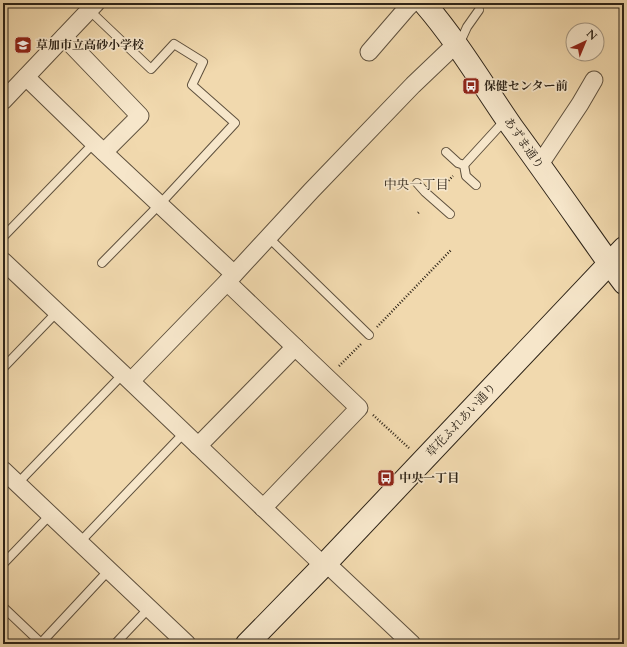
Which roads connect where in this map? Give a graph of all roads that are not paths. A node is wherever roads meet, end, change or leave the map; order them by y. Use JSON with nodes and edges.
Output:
{"nodes":[{"id":1,"x":412,"y":3,"type":"edge"},
{"id":2,"x":424,"y":3,"type":"edge"},
{"id":3,"x":93,"y":6,"type":"edge"},
{"id":4,"x":479,"y":10,"type":"dead end"},
{"id":5,"x":64,"y":37,"type":"junction"},
{"id":6,"x":456,"y":44,"type":"junction"},
{"id":7,"x":369,"y":52,"type":"dead end"},
{"id":8,"x":26,"y":77,"type":"junction"},
{"id":9,"x":594,"y":80,"type":"dead end"},
{"id":10,"x":3,"y":101,"type":"edge"},
{"id":11,"x":507,"y":119,"type":"junction"},
{"id":12,"x":99,"y":148,"type":"junction"},
{"id":13,"x":446,"y":152,"type":"dead end"},
{"id":14,"x":538,"y":163,"type":"junction"},
{"id":15,"x":464,"y":165,"type":"junction"},
{"id":16,"x":417,"y":183,"type":"dead end"},
{"id":17,"x":476,"y":185,"type":"dead end"},
{"id":18,"x":160,"y":204,"type":"junction"},
{"id":19,"x":450,"y":214,"type":"dead end"},
{"id":20,"x":3,"y":237,"type":"edge"},
{"id":21,"x":269,"y":238,"type":"junction"},
{"id":22,"x":624,"y":248,"type":"edge"},
{"id":23,"x":3,"y":261,"type":"edge"},
{"id":24,"x":102,"y":263,"type":"dead end"},
{"id":25,"x":609,"y":263,"type":"junction"},
{"id":26,"x":230,"y":278,"type":"junction"},
{"id":27,"x":624,"y":283,"type":"edge"},
{"id":28,"x":57,"y":312,"type":"junction"},
{"id":29,"x":369,"y":335,"type":"road end"},
{"id":30,"x":295,"y":347,"type":"junction"},
{"id":31,"x":3,"y":368,"type":"edge"},
{"id":32,"x":127,"y":377,"type":"junction"},
{"id":33,"x":184,"y":433,"type":"junction"},
{"id":34,"x":198,"y":446,"type":"junction"},
{"id":35,"x":3,"y":470,"type":"edge"},
{"id":36,"x":17,"y":484,"type":"junction"},
{"id":37,"x":263,"y":508,"type":"junction"},
{"id":38,"x":50,"y":515,"type":"junction"},
{"id":39,"x":80,"y":542,"type":"junction"},
{"id":40,"x":3,"y":564,"type":"edge"},
{"id":41,"x":324,"y":564,"type":"junction"},
{"id":42,"x":109,"y":570,"type":"junction"},
{"id":43,"x":3,"y":607,"type":"edge"},
{"id":44,"x":149,"y":608,"type":"junction"},
{"id":45,"x":41,"y":643,"type":"edge"},
{"id":46,"x":115,"y":644,"type":"edge"},
{"id":47,"x":187,"y":644,"type":"edge"},
{"id":48,"x":247,"y":644,"type":"edge"},
{"id":49,"x":412,"y":644,"type":"edge"}],
"edges":[{"from":1,"to":7,"type":"street"},
{"from":2,"to":6,"type":"street","name":"あずま通り"},
{"from":3,"to":5,"type":"street"},
{"from":3,"to":18,"type":"lane"},
{"from":4,"to":6,"type":"lane"},
{"from":5,"to":8,"type":"street"},
{"from":5,"to":12,"type":"street"},
{"from":6,"to":11,"type":"street","name":"あずま通り"},
{"from":6,"to":21,"type":"street"},
{"from":8,"to":10,"type":"street"},
{"from":8,"to":12,"type":"street"},
{"from":9,"to":14,"type":"street"},
{"from":11,"to":14,"type":"street","name":"あずま通り"},
{"from":11,"to":15,"type":"lane"},
{"from":12,"to":18,"type":"street"},
{"from":12,"to":20,"type":"lane"},
{"from":13,"to":15,"type":"lane"},
{"from":14,"to":25,"type":"street","name":"あずま通り"},
{"from":15,"to":17,"type":"lane"},
{"from":16,"to":19,"type":"lane"},
{"from":18,"to":24,"type":"lane"},
{"from":18,"to":26,"type":"street"},
{"from":21,"to":26,"type":"street"},
{"from":21,"to":29,"type":"lane"},
{"from":22,"to":25,"type":"street","name":"草花ふれあい通り"},
{"from":23,"to":28,"type":"street"},
{"from":25,"to":27,"type":"street","name":"あずま通り"},
{"from":25,"to":41,"type":"street","name":"草花ふれあい通り"},
{"from":26,"to":30,"type":"street"},
{"from":26,"to":32,"type":"street"},
{"from":28,"to":31,"type":"lane"},
{"from":28,"to":32,"type":"street"},
{"from":30,"to":34,"type":"street"},
{"from":30,"to":37,"type":"street"},
{"from":32,"to":33,"type":"street"},
{"from":32,"to":36,"type":"lane"},
{"from":33,"to":34,"type":"street"},
{"from":33,"to":39,"type":"lane"},
{"from":34,"to":37,"type":"street"},
{"from":35,"to":36,"type":"street"},
{"from":36,"to":38,"type":"street"},
{"from":37,"to":41,"type":"street"},
{"from":38,"to":39,"type":"street"},
{"from":38,"to":40,"type":"lane"},
{"from":39,"to":42,"type":"street"},
{"from":41,"to":48,"type":"street","name":"草花ふれあい通り"},
{"from":41,"to":49,"type":"street"},
{"from":42,"to":44,"type":"street"},
{"from":42,"to":45,"type":"lane"},
{"from":43,"to":45,"type":"lane"},
{"from":44,"to":46,"type":"lane"},
{"from":44,"to":47,"type":"street"}]}
